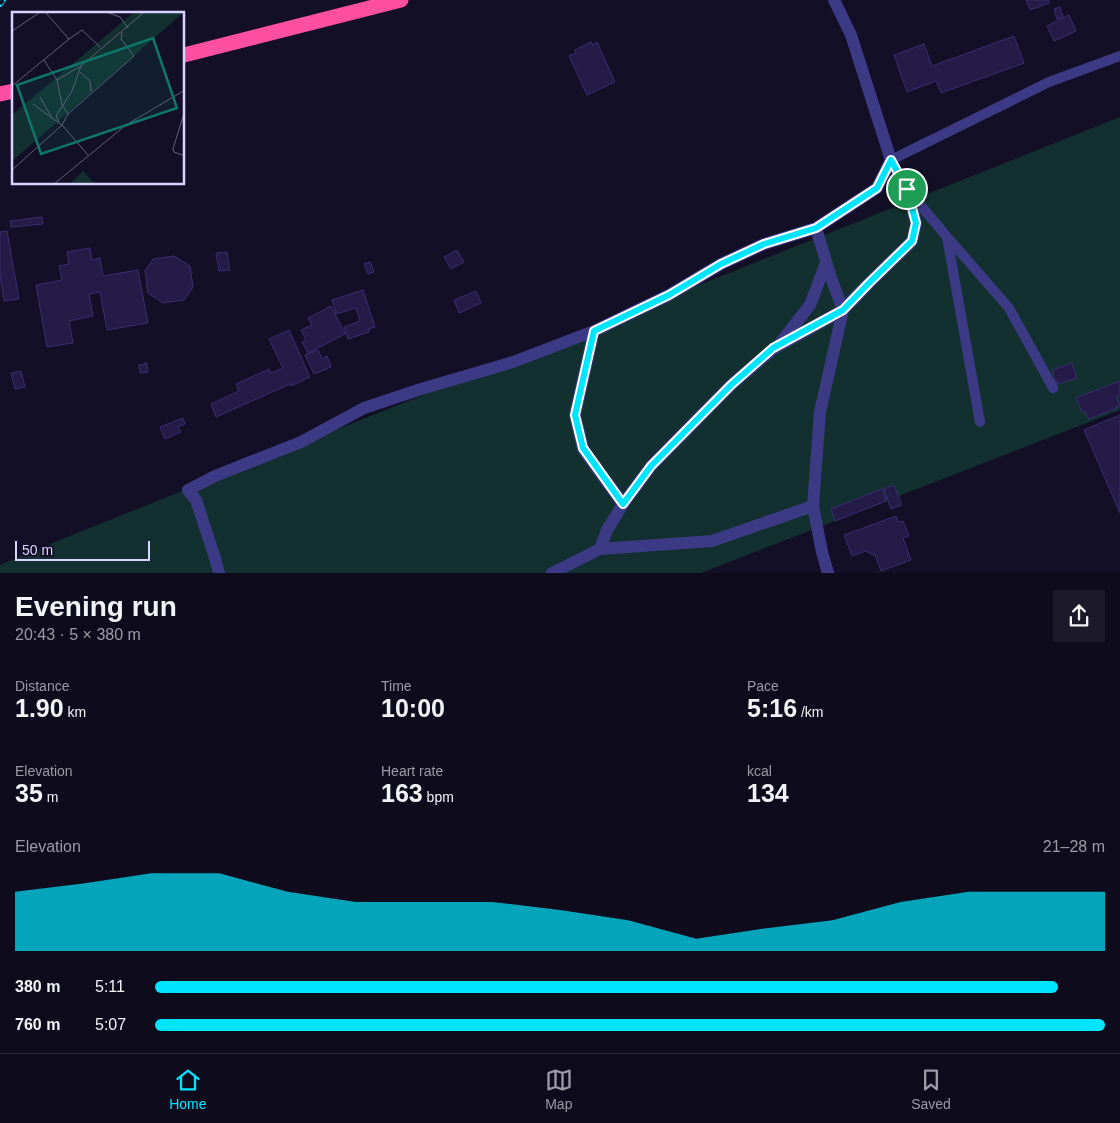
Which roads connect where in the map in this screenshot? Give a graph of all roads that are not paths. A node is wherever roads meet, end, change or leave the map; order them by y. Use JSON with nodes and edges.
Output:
{"nodes":[{"id":1,"x":401,"y":0,"type":"edge"},
{"id":2,"x":834,"y":0,"type":"edge"},
{"id":3,"x":185,"y":55,"type":"edge"},
{"id":4,"x":1120,"y":56,"type":"edge"},
{"id":5,"x":891,"y":160,"type":"junction"},
{"id":6,"x":907,"y":189,"type":"junction"},
{"id":7,"x":816,"y":228,"type":"junction"},
{"id":8,"x":947,"y":237,"type":"junction"},
{"id":9,"x":826,"y":263,"type":"junction"},
{"id":10,"x":843,"y":310,"type":"junction"},
{"id":11,"x":594,"y":331,"type":"junction"},
{"id":12,"x":777,"y":346,"type":"junction"},
{"id":13,"x":1053,"y":388,"type":"dead end"},
{"id":14,"x":980,"y":422,"type":"dead end"},
{"id":15,"x":623,"y":504,"type":"junction"},
{"id":16,"x":813,"y":506,"type":"junction"},
{"id":17,"x":600,"y":549,"type":"junction"},
{"id":18,"x":219,"y":573,"type":"edge"},
{"id":19,"x":552,"y":573,"type":"edge"},
{"id":20,"x":828,"y":573,"type":"edge"}],
"edges":[{"from":1,"to":3,"type":"highway"},
{"from":2,"to":5,"type":"street"},
{"from":4,"to":5,"type":"lane"},
{"from":5,"to":6,"type":"lane"},
{"from":5,"to":7,"type":"street"},
{"from":6,"to":8,"type":"lane"},
{"from":6,"to":10,"type":"street"},
{"from":7,"to":9,"type":"street"},
{"from":7,"to":11,"type":"street"},
{"from":8,"to":13,"type":"lane"},
{"from":8,"to":14,"type":"lane"},
{"from":9,"to":10,"type":"street"},
{"from":9,"to":12,"type":"street"},
{"from":10,"to":12,"type":"street"},
{"from":10,"to":16,"type":"street"},
{"from":11,"to":15,"type":"street"},
{"from":11,"to":18,"type":"street"},
{"from":12,"to":15,"type":"street"},
{"from":15,"to":17,"type":"street"},
{"from":16,"to":17,"type":"street"},
{"from":16,"to":20,"type":"street"},
{"from":17,"to":19,"type":"street"}]}
